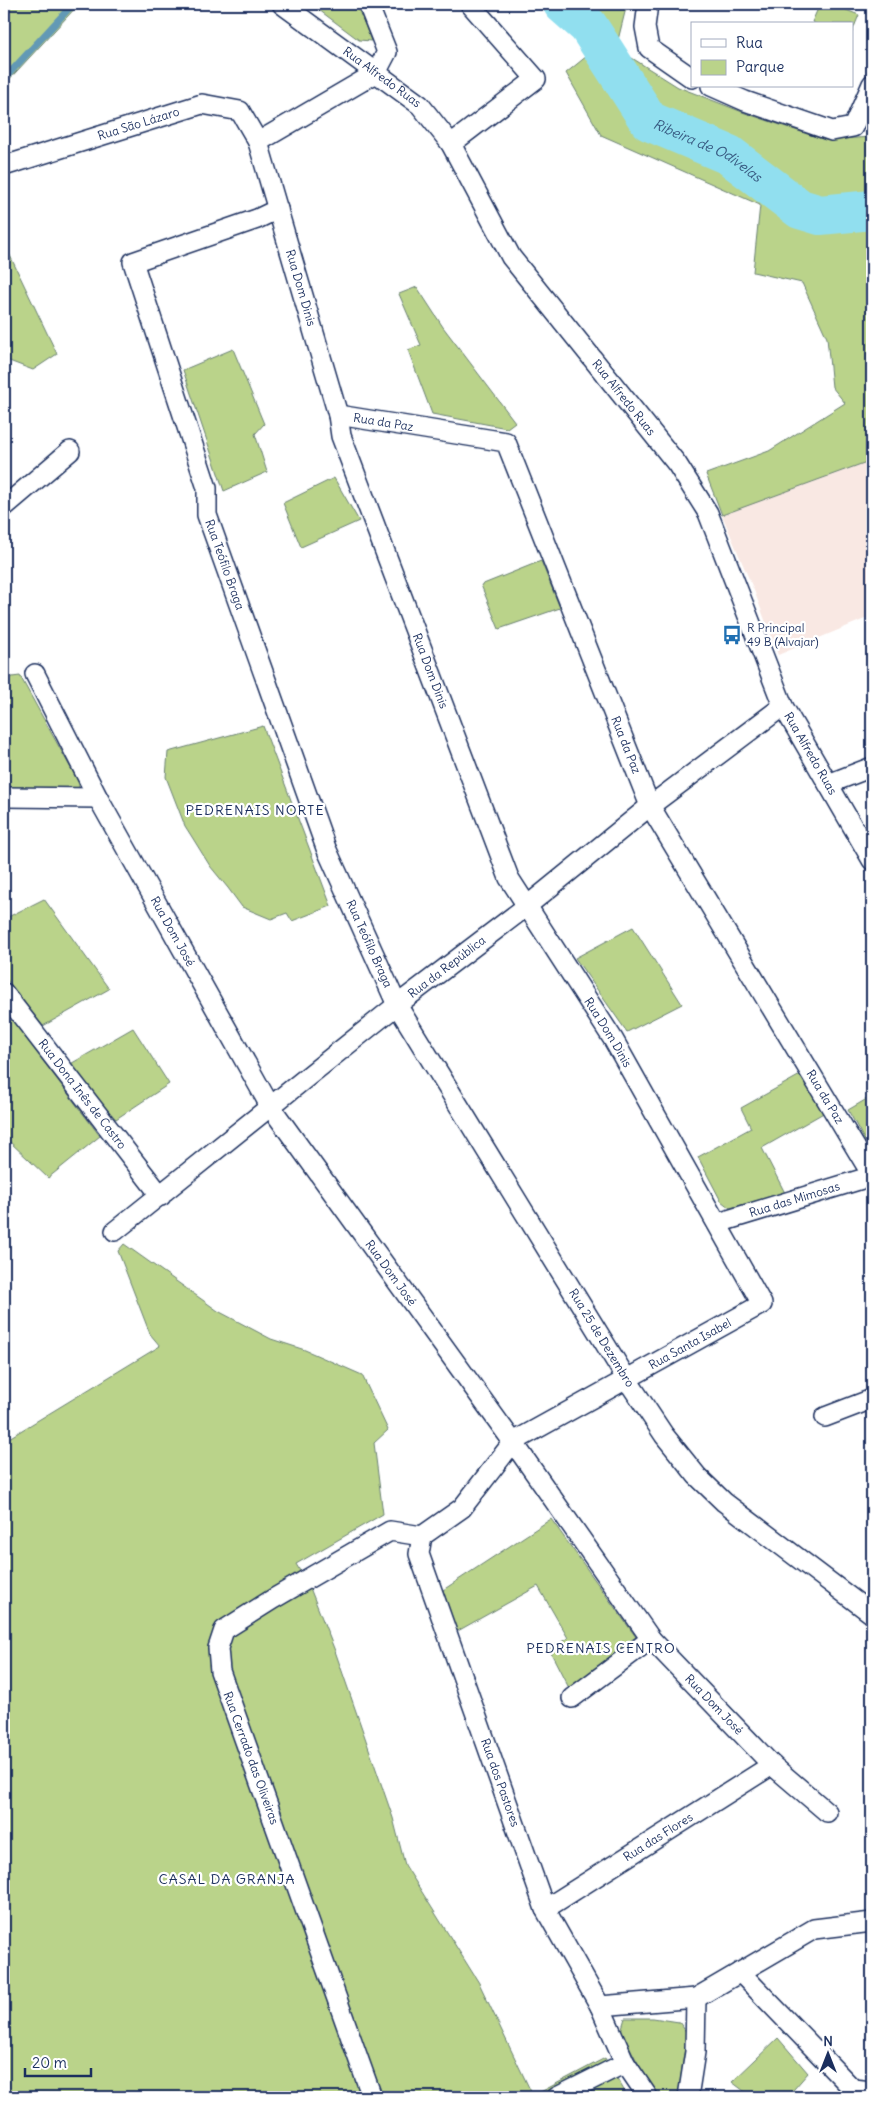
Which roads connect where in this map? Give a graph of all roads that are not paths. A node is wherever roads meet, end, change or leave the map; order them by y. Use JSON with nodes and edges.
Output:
{"nodes":[{"id":1,"x":282,"y":4,"type":"edge"},
{"id":2,"x":368,"y":4,"type":"edge"},
{"id":3,"x":470,"y":4,"type":"edge"},
{"id":4,"x":648,"y":4,"type":"edge"},
{"id":5,"x":376,"y":73,"type":"junction"},
{"id":6,"x":691,"y":77,"type":"edge"},
{"id":7,"x":872,"y":84,"type":"edge"},
{"id":8,"x":716,"y":88,"type":"edge"},
{"id":9,"x":258,"y":142,"type":"junction"},
{"id":10,"x":451,"y":144,"type":"junction"},
{"id":11,"x":4,"y":166,"type":"edge"},
{"id":12,"x":278,"y":209,"type":"junction"},
{"id":13,"x":338,"y":415,"type":"junction"},
{"id":14,"x":70,"y":451,"type":"dead end"},
{"id":15,"x":4,"y":507,"type":"edge"},
{"id":16,"x":35,"y":674,"type":"dead end"},
{"id":17,"x":782,"y":706,"type":"junction"},
{"id":18,"x":872,"y":767,"type":"edge"},
{"id":19,"x":828,"y":784,"type":"junction"},
{"id":20,"x":4,"y":798,"type":"edge"},
{"id":21,"x":98,"y":798,"type":"junction"},
{"id":22,"x":650,"y":806,"type":"junction"},
{"id":23,"x":872,"y":860,"type":"edge"},
{"id":24,"x":527,"y":906,"type":"junction"},
{"id":25,"x":4,"y":992,"type":"edge"},
{"id":26,"x":397,"y":1005,"type":"junction"},
{"id":27,"x":270,"y":1106,"type":"junction"},
{"id":28,"x":872,"y":1175,"type":"edge"},
{"id":29,"x":161,"y":1196,"type":"junction"},
{"id":30,"x":718,"y":1223,"type":"junction"},
{"id":31,"x":115,"y":1231,"type":"dead end"},
{"id":32,"x":762,"y":1304,"type":"joint"},
{"id":33,"x":626,"y":1378,"type":"junction"},
{"id":34,"x":872,"y":1399,"type":"edge"},
{"id":35,"x":826,"y":1418,"type":"dead end"},
{"id":36,"x":513,"y":1442,"type":"junction"},
{"id":37,"x":422,"y":1536,"type":"junction"},
{"id":38,"x":872,"y":1614,"type":"edge"},
{"id":39,"x":651,"y":1640,"type":"junction"},
{"id":40,"x":572,"y":1698,"type":"dead end"},
{"id":41,"x":772,"y":1765,"type":"junction"},
{"id":42,"x":827,"y":1812,"type":"dead end"},
{"id":43,"x":544,"y":1909,"type":"junction"},
{"id":44,"x":872,"y":1922,"type":"edge"},
{"id":45,"x":740,"y":1972,"type":"junction"},
{"id":46,"x":696,"y":1998,"type":"junction"},
{"id":47,"x":600,"y":2006,"type":"junction"},
{"id":48,"x":625,"y":2063,"type":"junction"},
{"id":49,"x":872,"y":2090,"type":"edge"},
{"id":50,"x":372,"y":2097,"type":"edge"},
{"id":51,"x":557,"y":2097,"type":"edge"},
{"id":52,"x":648,"y":2097,"type":"edge"},
{"id":53,"x":688,"y":2097,"type":"edge"}],
"edges":[{"from":1,"to":5,"type":"street","name":"Rua Alfredo Ruas"},
{"from":2,"to":5,"type":"street"},
{"from":3,"to":10,"type":"street"},
{"from":4,"to":6,"type":"street"},
{"from":5,"to":9,"type":"street"},
{"from":5,"to":10,"type":"street","name":"Rua Alfredo Ruas"},
{"from":7,"to":8,"type":"street"},
{"from":9,"to":11,"type":"street","name":"Rua São Lázaro"},
{"from":9,"to":12,"type":"street","name":"Rua Dom Dinis"},
{"from":10,"to":17,"type":"street","name":"Rua Alfredo Ruas"},
{"from":12,"to":13,"type":"street","name":"Rua Dom Dinis"},
{"from":12,"to":26,"type":"street","name":"Rua Teófilo Braga"},
{"from":13,"to":22,"type":"street","name":"Rua da Paz"},
{"from":13,"to":24,"type":"street","name":"Rua Dom Dinis"},
{"from":14,"to":15,"type":"street"},
{"from":16,"to":21,"type":"street","name":"Rua Dom José"},
{"from":17,"to":19,"type":"street","name":"Rua Alfredo Ruas"},
{"from":17,"to":22,"type":"street","name":"Rua da República"},
{"from":18,"to":19,"type":"street"},
{"from":19,"to":23,"type":"street","name":"Rua Alfredo Ruas"},
{"from":20,"to":21,"type":"street"},
{"from":21,"to":27,"type":"street","name":"Rua Dom José"},
{"from":22,"to":24,"type":"street","name":"Rua da República"},
{"from":22,"to":28,"type":"street","name":"Rua da Paz"},
{"from":24,"to":26,"type":"street","name":"Rua da República"},
{"from":24,"to":30,"type":"street","name":"Rua Dom Dinis"},
{"from":25,"to":29,"type":"street","name":"Rua Dona Inês de Castro"},
{"from":26,"to":27,"type":"street","name":"Rua da República"},
{"from":26,"to":33,"type":"street","name":"Rua 25 de Dezembro"},
{"from":27,"to":29,"type":"street","name":"Rua da República"},
{"from":27,"to":36,"type":"street","name":"Rua Dom José"},
{"from":28,"to":30,"type":"street","name":"Rua das Mimosas"},
{"from":29,"to":31,"type":"street","name":"Rua da República"},
{"from":30,"to":32,"type":"street","name":"Rua Dom Dinis"},
{"from":32,"to":33,"type":"street","name":"Rua Santa Isabel"},
{"from":33,"to":36,"type":"street","name":"Rua Santa Isabel"},
{"from":33,"to":38,"type":"street","name":"Rua 25 de Dezembro"},
{"from":34,"to":35,"type":"street"},
{"from":36,"to":37,"type":"street"},
{"from":36,"to":39,"type":"street","name":"Rua Dom José"},
{"from":37,"to":43,"type":"street","name":"Rua dos Pastores"},
{"from":37,"to":50,"type":"street","name":"Rua Cerrado das Oliveiras"},
{"from":39,"to":40,"type":"street"},
{"from":39,"to":41,"type":"street","name":"Rua Dom José"},
{"from":41,"to":42,"type":"street","name":"Rua Dom José"},
{"from":41,"to":43,"type":"street","name":"Rua das Flores"},
{"from":43,"to":47,"type":"street","name":"Rua dos Pastores"},
{"from":44,"to":45,"type":"street"},
{"from":45,"to":46,"type":"street"},
{"from":45,"to":49,"type":"street"},
{"from":46,"to":47,"type":"street"},
{"from":46,"to":53,"type":"street"},
{"from":47,"to":48,"type":"street","name":"Rua dos Pastores"},
{"from":48,"to":51,"type":"street"},
{"from":48,"to":52,"type":"street","name":"Rua dos Pastores"}]}
